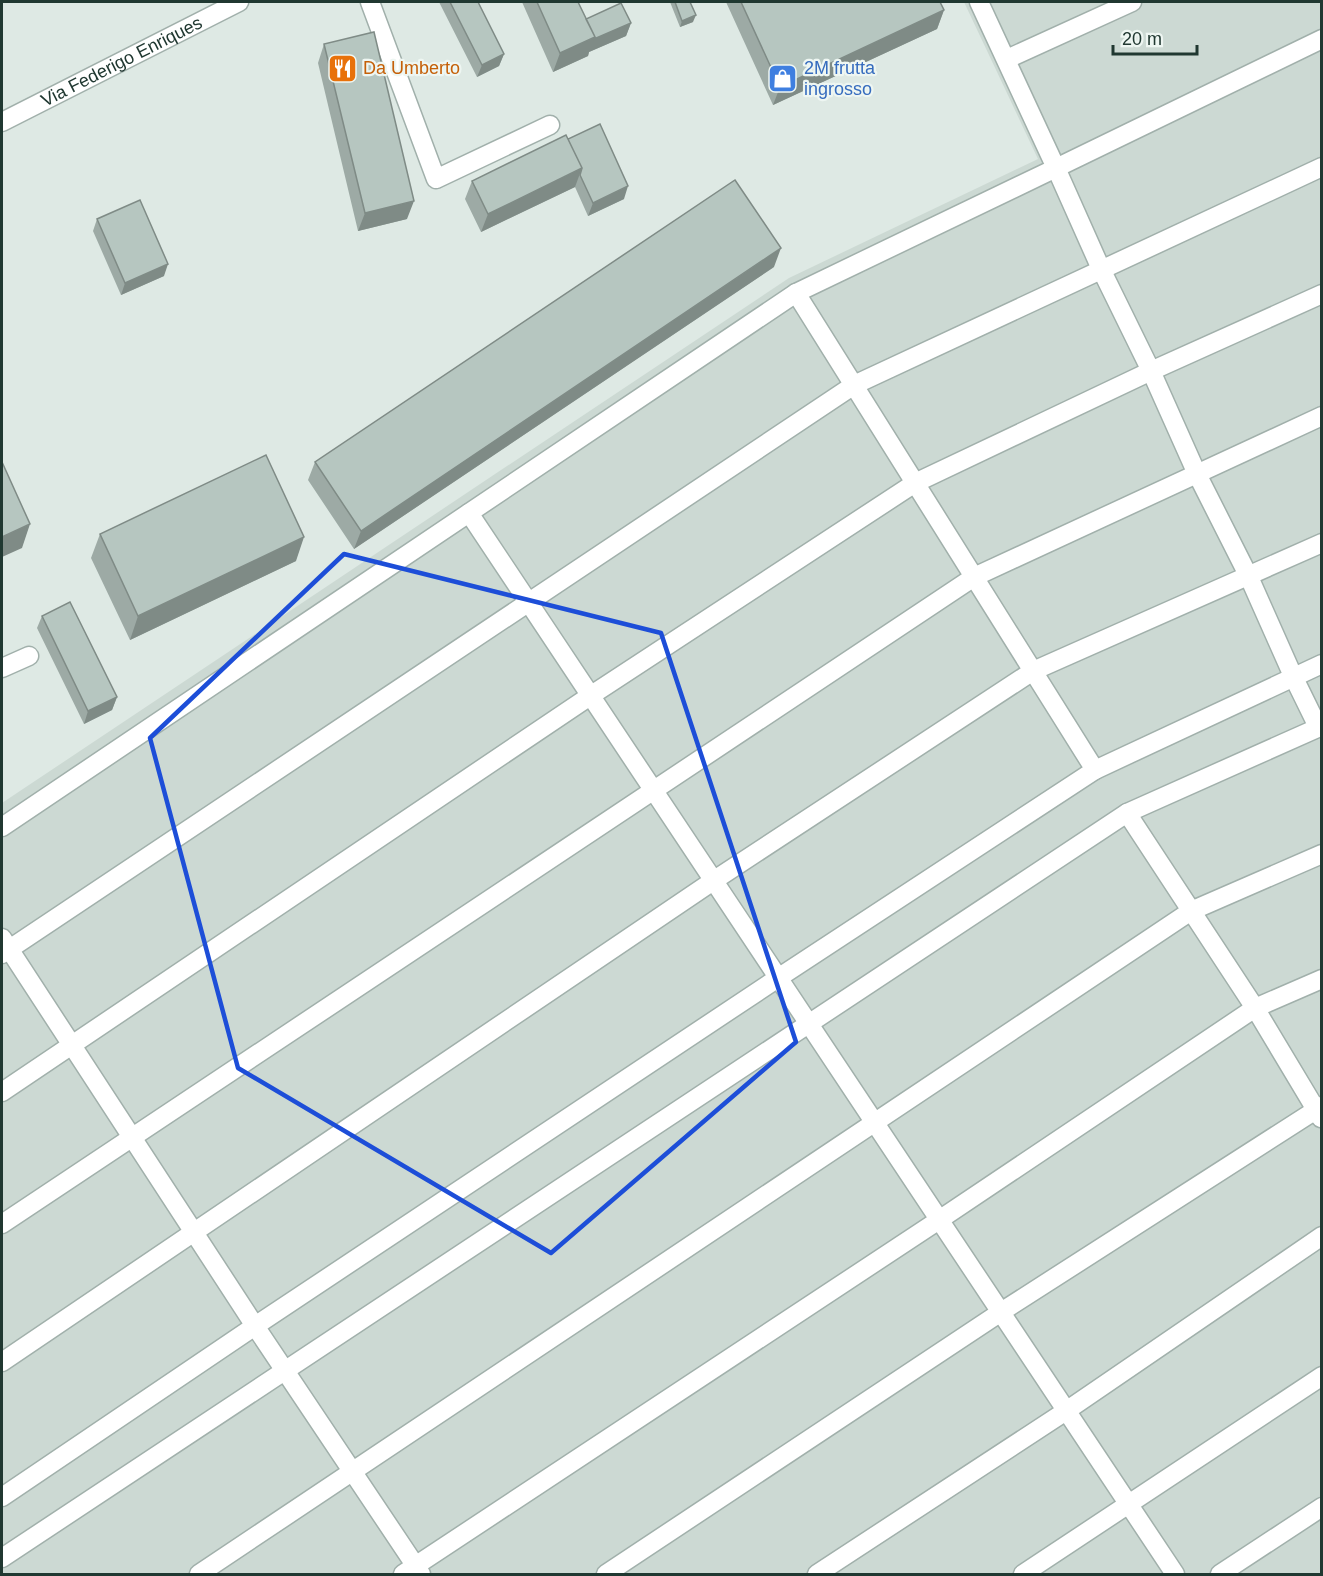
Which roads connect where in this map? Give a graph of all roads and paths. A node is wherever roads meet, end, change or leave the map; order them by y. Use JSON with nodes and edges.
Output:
{"nodes":[{"id":1,"x":239,"y":2,"type":"edge"},
{"id":2,"x":370,"y":2,"type":"edge"},
{"id":3,"x":979,"y":2,"type":"edge"},
{"id":4,"x":1132,"y":2,"type":"edge"},
{"id":5,"x":1322,"y":39,"type":"edge"},
{"id":6,"x":1006,"y":59,"type":"junction"},
{"id":7,"x":2,"y":122,"type":"edge"},
{"id":8,"x":550,"y":125,"type":"dead end"},
{"id":9,"x":1322,"y":167,"type":"edge"},
{"id":10,"x":1056,"y":168,"type":"junction"},
{"id":11,"x":1101,"y":269,"type":"junction"},
{"id":12,"x":796,"y":293,"type":"junction"},
{"id":13,"x":1322,"y":294,"type":"edge"},
{"id":14,"x":1151,"y":371,"type":"junction"},
{"id":15,"x":854,"y":385,"type":"junction"},
{"id":16,"x":1322,"y":416,"type":"edge"},
{"id":17,"x":1197,"y":474,"type":"junction"},
{"id":18,"x":915,"y":483,"type":"junction"},
{"id":19,"x":469,"y":513,"type":"junction"},
{"id":20,"x":1322,"y":543,"type":"edge"},
{"id":21,"x":975,"y":577,"type":"junction"},
{"id":22,"x":1249,"y":577,"type":"junction"},
{"id":23,"x":528,"y":602,"type":"junction"},
{"id":24,"x":29,"y":656,"type":"dead end"},
{"id":25,"x":1322,"y":664,"type":"edge"},
{"id":26,"x":2,"y":668,"type":"edge"},
{"id":27,"x":1033,"y":671,"type":"junction"},
{"id":28,"x":1296,"y":683,"type":"junction"},
{"id":29,"x":590,"y":696,"type":"junction"},
{"id":30,"x":1317,"y":723,"type":"edge"},
{"id":31,"x":1095,"y":770,"type":"junction"},
{"id":32,"x":654,"y":791,"type":"junction"},
{"id":33,"x":1127,"y":813,"type":"junction"},
{"id":34,"x":2,"y":827,"type":"edge"},
{"id":35,"x":1322,"y":854,"type":"edge"},
{"id":36,"x":713,"y":881,"type":"junction"},
{"id":37,"x":1191,"y":911,"type":"junction"},
{"id":38,"x":4,"y":947,"type":"edge"},
{"id":39,"x":1322,"y":979,"type":"edge"},
{"id":40,"x":782,"y":984,"type":"junction"},
{"id":41,"x":1255,"y":1008,"type":"junction"},
{"id":42,"x":805,"y":1018,"type":"junction"},
{"id":43,"x":72,"y":1045,"type":"junction"},
{"id":44,"x":2,"y":1092,"type":"edge"},
{"id":45,"x":1320,"y":1112,"type":"edge"},
{"id":46,"x":875,"y":1123,"type":"junction"},
{"id":47,"x":132,"y":1137,"type":"junction"},
{"id":48,"x":939,"y":1220,"type":"junction"},
{"id":49,"x":2,"y":1224,"type":"edge"},
{"id":50,"x":194,"y":1232,"type":"junction"},
{"id":51,"x":1322,"y":1236,"type":"edge"},
{"id":52,"x":1001,"y":1312,"type":"junction"},
{"id":53,"x":260,"y":1333,"type":"junction"},
{"id":54,"x":2,"y":1362,"type":"edge"},
{"id":55,"x":282,"y":1365,"type":"junction"},
{"id":56,"x":1322,"y":1376,"type":"edge"},
{"id":57,"x":1066,"y":1411,"type":"junction"},
{"id":58,"x":353,"y":1472,"type":"junction"},
{"id":59,"x":2,"y":1497,"type":"edge"},
{"id":60,"x":1129,"y":1505,"type":"junction"},
{"id":61,"x":1322,"y":1507,"type":"edge"},
{"id":62,"x":2,"y":1558,"type":"edge"},
{"id":63,"x":413,"y":1572,"type":"edge"},
{"id":64,"x":199,"y":1575,"type":"edge"},
{"id":65,"x":606,"y":1575,"type":"edge"},
{"id":66,"x":817,"y":1575,"type":"edge"},
{"id":67,"x":1023,"y":1575,"type":"edge"},
{"id":68,"x":1175,"y":1575,"type":"edge"},
{"id":69,"x":1220,"y":1575,"type":"edge"}],
"edges":[{"from":1,"to":7,"type":"street","name":"Via Federigo Enriques"},
{"from":2,"to":8,"type":"street"},
{"from":3,"to":6,"type":"street"},
{"from":4,"to":6,"type":"street"},
{"from":5,"to":10,"type":"street"},
{"from":6,"to":10,"type":"street"},
{"from":9,"to":11,"type":"street"},
{"from":10,"to":11,"type":"street"},
{"from":10,"to":12,"type":"street"},
{"from":11,"to":14,"type":"street"},
{"from":11,"to":15,"type":"street"},
{"from":12,"to":15,"type":"street"},
{"from":12,"to":19,"type":"street"},
{"from":13,"to":14,"type":"street"},
{"from":14,"to":17,"type":"street"},
{"from":14,"to":18,"type":"street"},
{"from":15,"to":18,"type":"street"},
{"from":15,"to":23,"type":"street"},
{"from":16,"to":17,"type":"street"},
{"from":17,"to":21,"type":"street"},
{"from":17,"to":22,"type":"street"},
{"from":18,"to":21,"type":"street"},
{"from":18,"to":29,"type":"street"},
{"from":19,"to":23,"type":"street"},
{"from":19,"to":34,"type":"street"},
{"from":20,"to":22,"type":"street"},
{"from":21,"to":27,"type":"street"},
{"from":21,"to":32,"type":"street"},
{"from":22,"to":27,"type":"street"},
{"from":22,"to":28,"type":"street"},
{"from":23,"to":29,"type":"street"},
{"from":23,"to":38,"type":"street"},
{"from":24,"to":26,"type":"street"},
{"from":25,"to":28,"type":"street"},
{"from":27,"to":31,"type":"street"},
{"from":27,"to":36,"type":"street"},
{"from":28,"to":30,"type":"street"},
{"from":28,"to":31,"type":"street"},
{"from":29,"to":32,"type":"street"},
{"from":29,"to":43,"type":"street"},
{"from":30,"to":33,"type":"street"},
{"from":31,"to":40,"type":"street"},
{"from":32,"to":36,"type":"street"},
{"from":32,"to":47,"type":"street"},
{"from":33,"to":37,"type":"street"},
{"from":33,"to":42,"type":"street"},
{"from":35,"to":37,"type":"street"},
{"from":36,"to":40,"type":"street"},
{"from":36,"to":50,"type":"street"},
{"from":37,"to":41,"type":"street"},
{"from":37,"to":46,"type":"street"},
{"from":38,"to":43,"type":"street"},
{"from":39,"to":41,"type":"street"},
{"from":40,"to":42,"type":"street"},
{"from":40,"to":53,"type":"street"},
{"from":41,"to":45,"type":"street"},
{"from":41,"to":48,"type":"street"},
{"from":42,"to":46,"type":"street"},
{"from":42,"to":55,"type":"street"},
{"from":43,"to":44,"type":"street"},
{"from":43,"to":47,"type":"street"},
{"from":45,"to":52,"type":"street"},
{"from":46,"to":48,"type":"street"},
{"from":46,"to":58,"type":"street"},
{"from":47,"to":49,"type":"street"},
{"from":47,"to":50,"type":"street"},
{"from":48,"to":52,"type":"street"},
{"from":48,"to":63,"type":"street"},
{"from":50,"to":53,"type":"street"},
{"from":50,"to":54,"type":"street"},
{"from":51,"to":57,"type":"street"},
{"from":52,"to":57,"type":"street"},
{"from":52,"to":65,"type":"street"},
{"from":53,"to":55,"type":"street"},
{"from":53,"to":59,"type":"street"},
{"from":55,"to":58,"type":"street"},
{"from":55,"to":62,"type":"street"},
{"from":56,"to":60,"type":"street"},
{"from":57,"to":60,"type":"street"},
{"from":57,"to":66,"type":"street"},
{"from":58,"to":63,"type":"street"},
{"from":58,"to":64,"type":"street"},
{"from":60,"to":67,"type":"street"},
{"from":60,"to":68,"type":"street"},
{"from":61,"to":69,"type":"street"}]}
